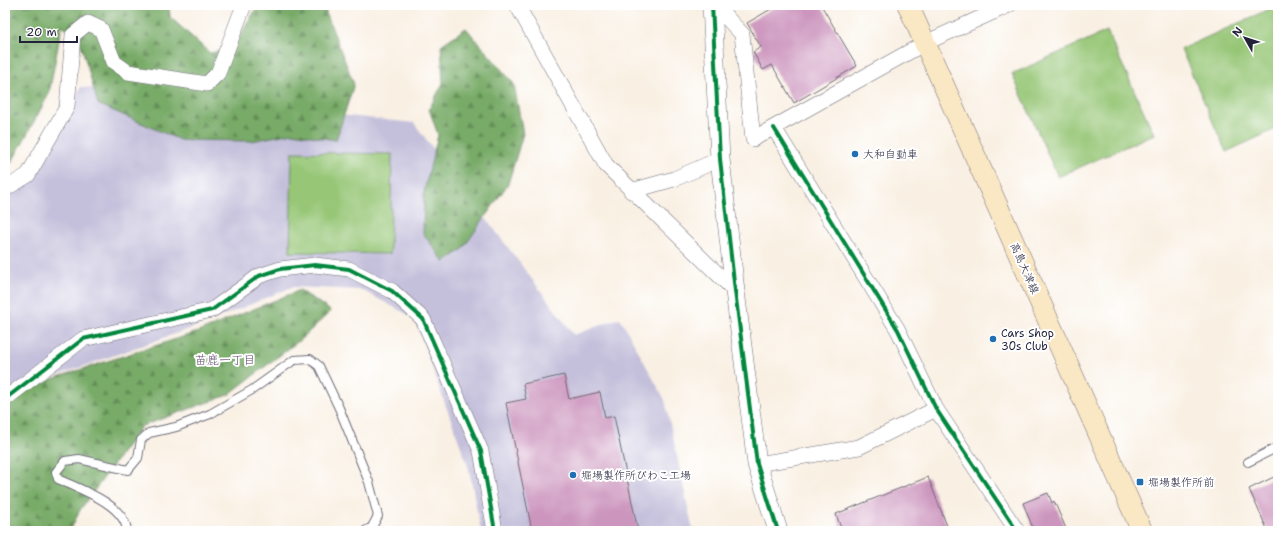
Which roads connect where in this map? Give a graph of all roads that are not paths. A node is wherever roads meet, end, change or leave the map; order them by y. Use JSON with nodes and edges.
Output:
{"nodes":[{"id":1,"x":244,"y":5,"type":"edge"},
{"id":2,"x":517,"y":5,"type":"edge"},
{"id":3,"x":908,"y":5,"type":"edge"},
{"id":4,"x":1008,"y":5,"type":"edge"},
{"id":5,"x":712,"y":6,"type":"edge"},
{"id":6,"x":925,"y":43,"type":"junction"},
{"id":7,"x":774,"y":128,"type":"junction"},
{"id":8,"x":720,"y":158,"type":"junction"},
{"id":9,"x":5,"y":188,"type":"edge"},
{"id":10,"x":631,"y":191,"type":"junction"},
{"id":11,"x":735,"y":291,"type":"junction"},
{"id":12,"x":5,"y":399,"type":"edge"},
{"id":13,"x":936,"y":409,"type":"junction"},
{"id":14,"x":1278,"y":447,"type":"edge"},
{"id":15,"x":1248,"y":462,"type":"dead end"},
{"id":16,"x":757,"y":464,"type":"junction"},
{"id":17,"x":127,"y":531,"type":"edge"},
{"id":18,"x":365,"y":531,"type":"edge"},
{"id":19,"x":495,"y":531,"type":"edge"},
{"id":20,"x":778,"y":531,"type":"edge"},
{"id":21,"x":1017,"y":531,"type":"edge"},
{"id":22,"x":1142,"y":531,"type":"edge"}],
"edges":[{"from":1,"to":9,"type":"street"},
{"from":2,"to":10,"type":"street"},
{"from":3,"to":6,"type":"main road","name":"高島大津線"},
{"from":4,"to":6,"type":"street"},
{"from":5,"to":7,"type":"street"},
{"from":5,"to":8,"type":"street"},
{"from":6,"to":7,"type":"street"},
{"from":6,"to":22,"type":"main road","name":"高島大津線"},
{"from":7,"to":13,"type":"street"},
{"from":8,"to":10,"type":"street"},
{"from":8,"to":11,"type":"street"},
{"from":10,"to":11,"type":"street"},
{"from":11,"to":16,"type":"street"},
{"from":12,"to":19,"type":"street"},
{"from":13,"to":16,"type":"street"},
{"from":13,"to":21,"type":"street"},
{"from":14,"to":15,"type":"lane"},
{"from":16,"to":20,"type":"street"},
{"from":17,"to":18,"type":"lane"}]}
